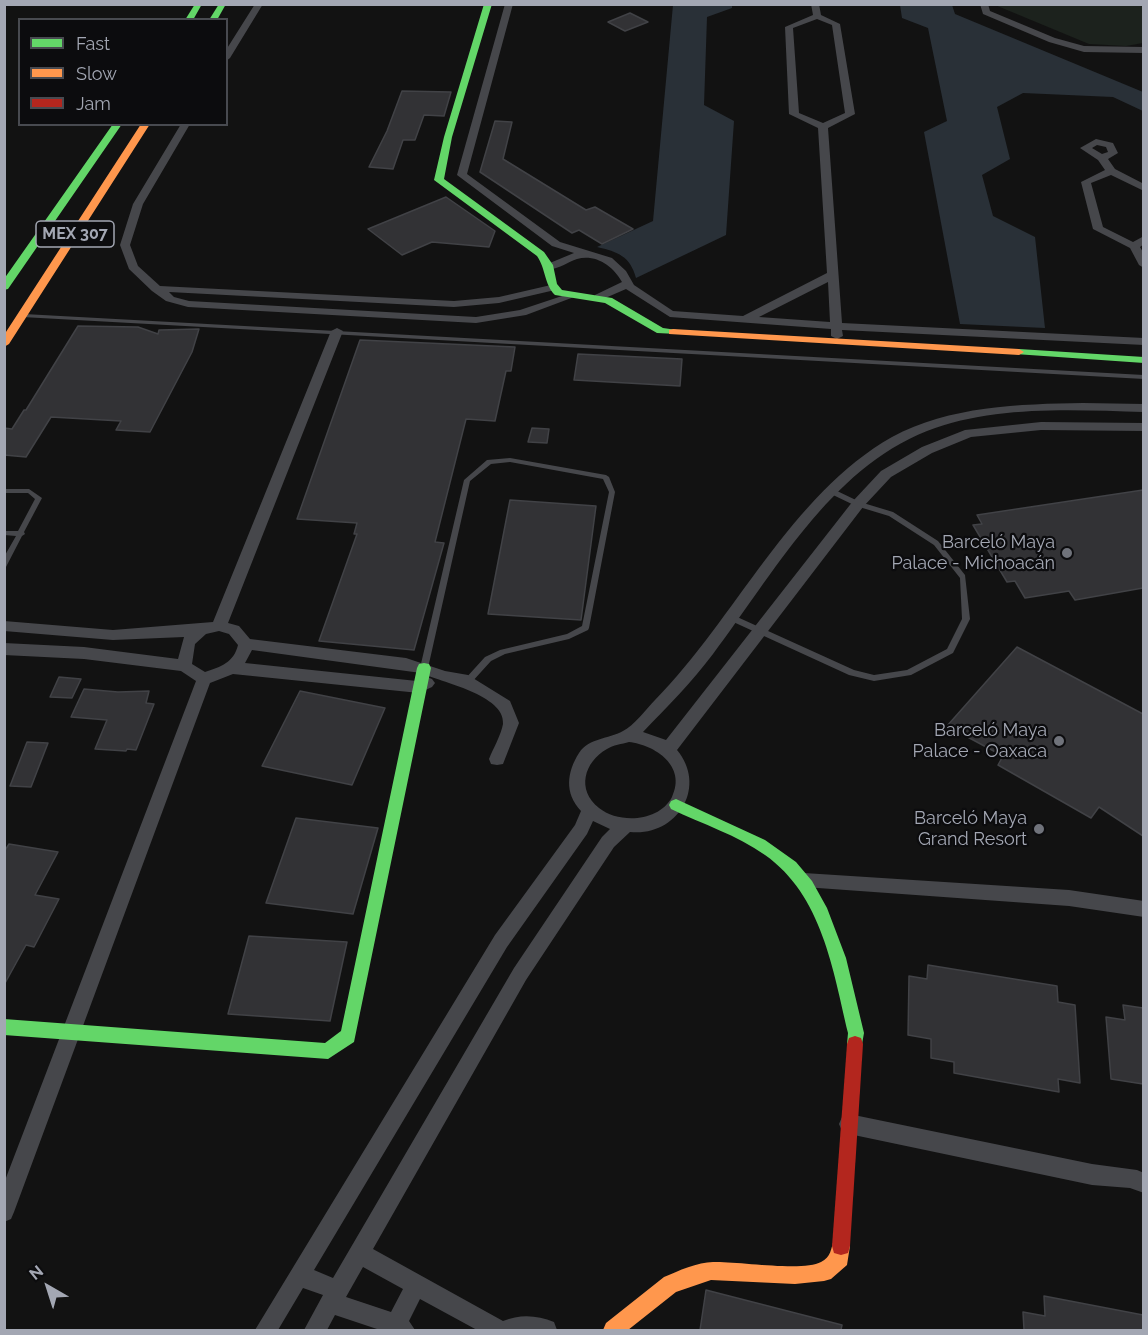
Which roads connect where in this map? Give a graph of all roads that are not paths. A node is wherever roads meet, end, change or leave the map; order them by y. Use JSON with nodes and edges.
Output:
{"nodes":[{"id":1,"x":199,"y":4,"type":"edge"},
{"id":2,"x":223,"y":4,"type":"edge"},
{"id":3,"x":259,"y":4,"type":"edge"},
{"id":4,"x":488,"y":4,"type":"edge"},
{"id":5,"x":509,"y":4,"type":"edge"},
{"id":6,"x":815,"y":4,"type":"edge"},
{"id":7,"x":984,"y":4,"type":"edge"},
{"id":8,"x":818,"y":16,"type":"junction"},
{"id":9,"x":190,"y":18,"type":"edge"},
{"id":10,"x":214,"y":18,"type":"edge"},
{"id":11,"x":1143,"y":50,"type":"edge"},
{"id":12,"x":228,"y":55,"type":"edge"},
{"id":13,"x":117,"y":126,"type":"edge"},
{"id":14,"x":145,"y":126,"type":"edge"},
{"id":15,"x":185,"y":126,"type":"edge"},
{"id":16,"x":823,"y":127,"type":"junction"},
{"id":17,"x":1102,"y":158,"type":"dead end"},
{"id":18,"x":1111,"y":171,"type":"junction"},
{"id":19,"x":1143,"y":188,"type":"edge"},
{"id":20,"x":1139,"y":242,"type":"edge"},
{"id":21,"x":590,"y":255,"type":"junction"},
{"id":22,"x":1143,"y":265,"type":"edge"},
{"id":23,"x":549,"y":267,"type":"junction"},
{"id":24,"x":832,"y":275,"type":"junction"},
{"id":25,"x":627,"y":284,"type":"junction"},
{"id":26,"x":4,"y":287,"type":"edge"},
{"id":27,"x":551,"y":288,"type":"junction"},
{"id":28,"x":156,"y":289,"type":"junction"},
{"id":29,"x":568,"y":297,"type":"junction"},
{"id":30,"x":599,"y":297,"type":"junction"},
{"id":31,"x":23,"y":316,"type":"junction"},
{"id":32,"x":744,"y":320,"type":"junction"},
{"id":33,"x":836,"y":326,"type":"junction"},
{"id":34,"x":338,"y":331,"type":"junction"},
{"id":35,"x":837,"y":342,"type":"junction"},
{"id":36,"x":1143,"y":342,"type":"edge"},
{"id":37,"x":4,"y":344,"type":"edge"},
{"id":38,"x":1143,"y":360,"type":"edge"},
{"id":39,"x":1143,"y":377,"type":"edge"},
{"id":40,"x":1143,"y":408,"type":"edge"},
{"id":41,"x":1143,"y":427,"type":"edge"},
{"id":42,"x":4,"y":490,"type":"edge"},
{"id":43,"x":833,"y":492,"type":"junction"},
{"id":44,"x":858,"y":504,"type":"junction"},
{"id":45,"x":4,"y":533,"type":"edge"},
{"id":46,"x":22,"y":534,"type":"junction"},
{"id":47,"x":4,"y":565,"type":"edge"},
{"id":48,"x":732,"y":618,"type":"junction"},
{"id":49,"x":4,"y":626,"type":"edge"},
{"id":50,"x":219,"y":626,"type":"junction"},
{"id":51,"x":202,"y":630,"type":"junction"},
{"id":52,"x":761,"y":631,"type":"junction"},
{"id":53,"x":246,"y":644,"type":"junction"},
{"id":54,"x":4,"y":649,"type":"edge"},
{"id":55,"x":184,"y":666,"type":"junction"},
{"id":56,"x":233,"y":668,"type":"junction"},
{"id":57,"x":424,"y":668,"type":"junction"},
{"id":58,"x":442,"y":676,"type":"junction"},
{"id":59,"x":204,"y":679,"type":"junction"},
{"id":60,"x":468,"y":681,"type":"junction"},
{"id":61,"x":418,"y":687,"type":"junction"},
{"id":62,"x":629,"y":736,"type":"junction"},
{"id":63,"x":668,"y":750,"type":"junction"},
{"id":64,"x":497,"y":759,"type":"dead end"},
{"id":65,"x":676,"y":805,"type":"junction"},
{"id":66,"x":589,"y":811,"type":"junction"},
{"id":67,"x":625,"y":826,"type":"junction"},
{"id":68,"x":804,"y":880,"type":"junction"},
{"id":69,"x":1143,"y":909,"type":"edge"},
{"id":70,"x":4,"y":1027,"type":"edge"},
{"id":71,"x":70,"y":1031,"type":"junction"},
{"id":72,"x":849,"y":1124,"type":"junction"},
{"id":73,"x":1143,"y":1183,"type":"edge"},
{"id":74,"x":4,"y":1212,"type":"edge"},
{"id":75,"x":359,"y":1254,"type":"junction"},
{"id":76,"x":300,"y":1276,"type":"junction"},
{"id":77,"x":416,"y":1285,"type":"junction"},
{"id":78,"x":334,"y":1296,"type":"junction"},
{"id":79,"x":398,"y":1329,"type":"edge"},
{"id":80,"x":266,"y":1330,"type":"edge"},
{"id":81,"x":315,"y":1330,"type":"edge"},
{"id":82,"x":498,"y":1330,"type":"edge"},
{"id":83,"x":506,"y":1330,"type":"edge"},
{"id":84,"x":546,"y":1330,"type":"edge"},
{"id":85,"x":613,"y":1330,"type":"edge"}],
"edges":[{"from":1,"to":9,"type":"main road"},
{"from":2,"to":10,"type":"main road"},
{"from":3,"to":12,"type":"street"},
{"from":4,"to":23,"type":"main road"},
{"from":5,"to":21,"type":"street"},
{"from":6,"to":8,"type":"street"},
{"from":7,"to":11,"type":"street"},
{"from":8,"to":16,"type":"street"},
{"from":8,"to":16,"type":"street"},
{"from":13,"to":26,"type":"main road","number":"MEX 307"},
{"from":14,"to":31,"type":"main road","number":"MEX 307"},
{"from":15,"to":28,"type":"street"},
{"from":16,"to":24,"type":"street"},
{"from":17,"to":18,"type":"street"},
{"from":18,"to":19,"type":"street"},
{"from":18,"to":20,"type":"street"},
{"from":20,"to":22,"type":"street"},
{"from":21,"to":23,"type":"street"},
{"from":21,"to":25,"type":"street"},
{"from":23,"to":27,"type":"main road"},
{"from":24,"to":32,"type":"street"},
{"from":24,"to":33,"type":"street"},
{"from":25,"to":30,"type":"street"},
{"from":25,"to":32,"type":"street"},
{"from":27,"to":28,"type":"street"},
{"from":27,"to":29,"type":"main road"},
{"from":28,"to":29,"type":"street"},
{"from":29,"to":30,"type":"main road"},
{"from":30,"to":35,"type":"main road"},
{"from":31,"to":34,"type":"lane"},
{"from":31,"to":37,"type":"main road","number":"MEX 307"},
{"from":32,"to":33,"type":"street"},
{"from":33,"to":35,"type":"street"},
{"from":33,"to":36,"type":"street"},
{"from":34,"to":39,"type":"lane"},
{"from":34,"to":50,"type":"street"},
{"from":35,"to":38,"type":"main road"},
{"from":40,"to":43,"type":"street"},
{"from":41,"to":44,"type":"street"},
{"from":42,"to":46,"type":"lane"},
{"from":43,"to":44,"type":"lane"},
{"from":43,"to":48,"type":"street"},
{"from":44,"to":52,"type":"street"},
{"from":44,"to":52,"type":"lane"},
{"from":45,"to":46,"type":"lane"},
{"from":46,"to":47,"type":"lane"},
{"from":48,"to":52,"type":"lane"},
{"from":48,"to":62,"type":"street"},
{"from":49,"to":51,"type":"street"},
{"from":50,"to":51,"type":"street"},
{"from":50,"to":53,"type":"street"},
{"from":51,"to":55,"type":"street"},
{"from":52,"to":63,"type":"street"},
{"from":53,"to":56,"type":"street"},
{"from":53,"to":57,"type":"street"},
{"from":54,"to":55,"type":"street"},
{"from":55,"to":59,"type":"street"},
{"from":56,"to":59,"type":"street"},
{"from":56,"to":61,"type":"street"},
{"from":57,"to":58,"type":"street"},
{"from":57,"to":60,"type":"lane"},
{"from":57,"to":61,"type":"main road"},
{"from":58,"to":60,"type":"street"},
{"from":58,"to":61,"type":"street"},
{"from":59,"to":71,"type":"street"},
{"from":60,"to":64,"type":"street"},
{"from":61,"to":71,"type":"main road"},
{"from":62,"to":63,"type":"street"},
{"from":62,"to":66,"type":"street"},
{"from":63,"to":65,"type":"street"},
{"from":65,"to":67,"type":"street"},
{"from":65,"to":68,"type":"main road"},
{"from":66,"to":67,"type":"street"},
{"from":66,"to":76,"type":"street"},
{"from":67,"to":75,"type":"street"},
{"from":68,"to":69,"type":"street"},
{"from":68,"to":72,"type":"main road"},
{"from":70,"to":71,"type":"main road"},
{"from":71,"to":74,"type":"street"},
{"from":72,"to":73,"type":"street"},
{"from":72,"to":85,"type":"main road"},
{"from":75,"to":77,"type":"street"},
{"from":75,"to":78,"type":"street"},
{"from":76,"to":78,"type":"street"},
{"from":76,"to":80,"type":"street"},
{"from":77,"to":79,"type":"street"},
{"from":77,"to":82,"type":"street"},
{"from":78,"to":79,"type":"street"},
{"from":78,"to":81,"type":"street"},
{"from":83,"to":84,"type":"street"}]}
